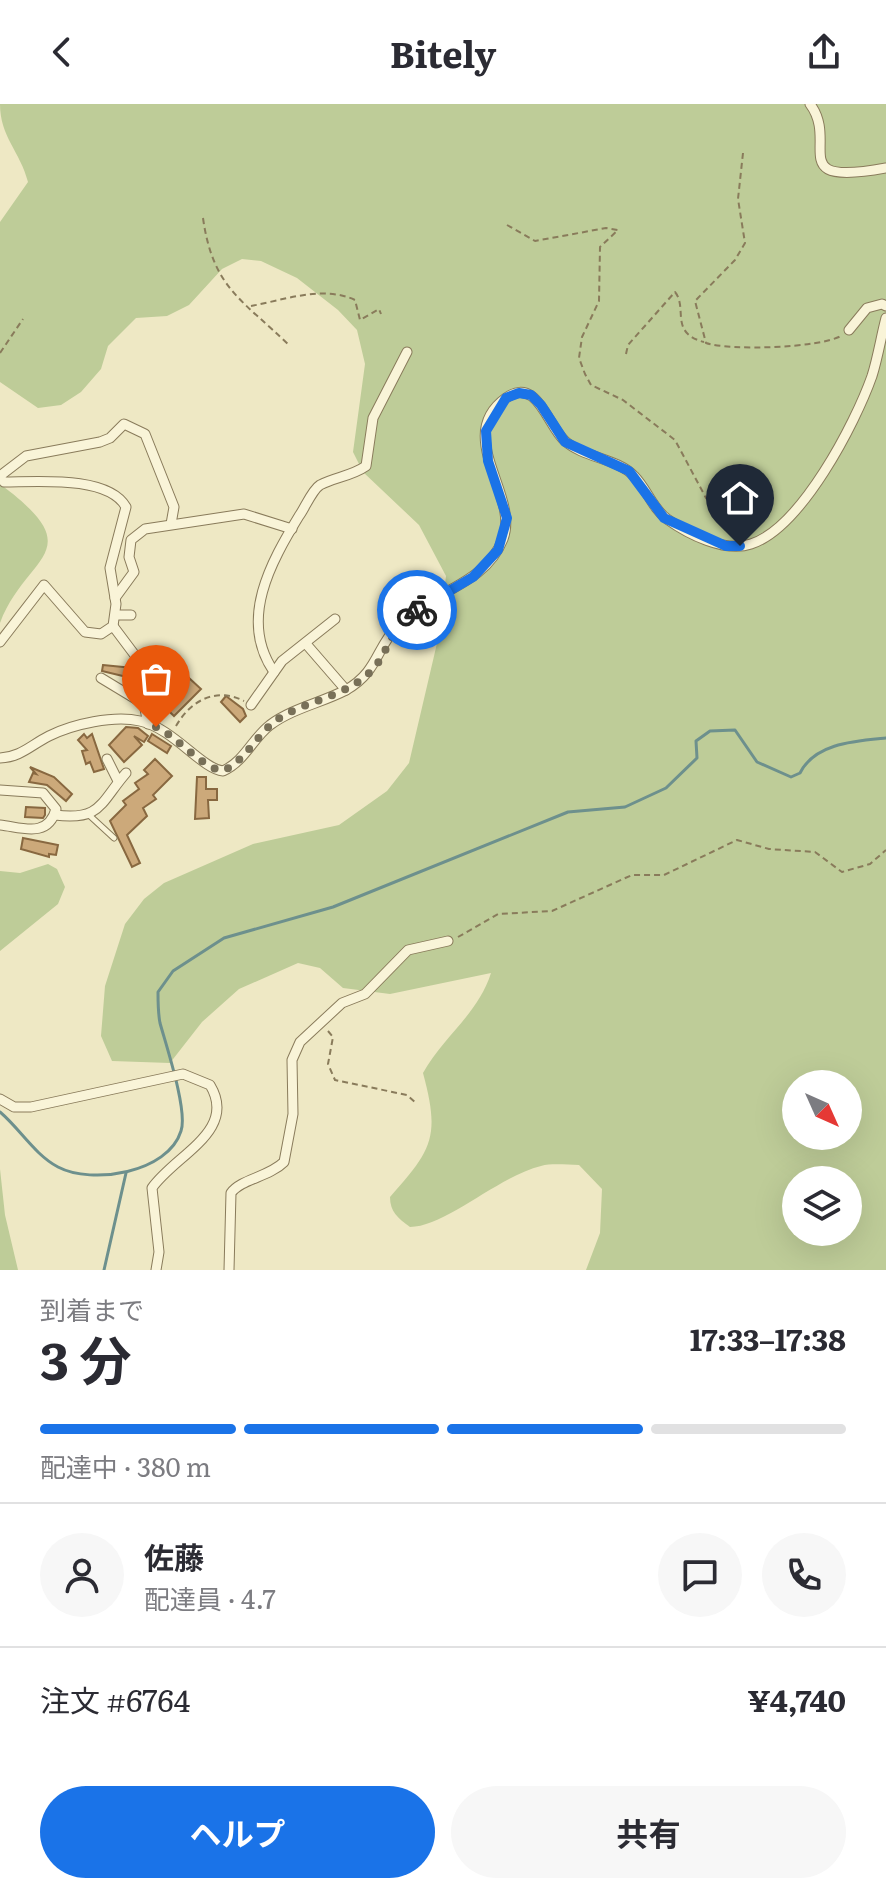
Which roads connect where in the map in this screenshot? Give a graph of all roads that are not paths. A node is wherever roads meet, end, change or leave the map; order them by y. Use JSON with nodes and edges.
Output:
{"nodes":[{"id":1,"x":810,"y":104,"type":"edge"},
{"id":2,"x":886,"y":168,"type":"edge"},
{"id":3,"x":886,"y":306,"type":"edge"},
{"id":4,"x":886,"y":318,"type":"edge"},
{"id":5,"x":849,"y":330,"type":"road end"},
{"id":6,"x":407,"y":352,"type":"dead end"},
{"id":7,"x":881,"y":359,"type":"edge"},
{"id":8,"x":0,"y":477,"type":"edge"},
{"id":9,"x":171,"y":524,"type":"junction"},
{"id":10,"x":292,"y":529,"type":"junction"},
{"id":11,"x":115,"y":598,"type":"junction"},
{"id":12,"x":117,"y":615,"type":"junction"},
{"id":13,"x":131,"y":615,"type":"dead end"},
{"id":14,"x":335,"y":619,"type":"dead end"},
{"id":15,"x":113,"y":626,"type":"junction"},
{"id":16,"x":0,"y":642,"type":"edge"},
{"id":17,"x":307,"y":645,"type":"junction"},
{"id":18,"x":146,"y":670,"type":"dead end"},
{"id":19,"x":274,"y":672,"type":"junction"},
{"id":20,"x":101,"y":678,"type":"dead end"},
{"id":21,"x":346,"y":690,"type":"junction"},
{"id":22,"x":251,"y":705,"type":"road end"},
{"id":23,"x":148,"y":724,"type":"junction"},
{"id":24,"x":0,"y":758,"type":"edge"},
{"id":25,"x":107,"y":759,"type":"dead end"},
{"id":26,"x":126,"y":773,"type":"dead end"},
{"id":27,"x":118,"y":781,"type":"junction"},
{"id":28,"x":0,"y":790,"type":"edge"},
{"id":29,"x":55,"y":815,"type":"junction"},
{"id":30,"x":89,"y":815,"type":"junction"},
{"id":31,"x":0,"y":825,"type":"edge"},
{"id":32,"x":114,"y":838,"type":"dead end"},
{"id":33,"x":448,"y":941,"type":"road end"},
{"id":34,"x":0,"y":1099,"type":"edge"},
{"id":35,"x":156,"y":1270,"type":"edge"},
{"id":36,"x":229,"y":1270,"type":"edge"}],
"edges":[{"from":1,"to":2,"type":"street"},
{"from":3,"to":5,"type":"street"},
{"from":4,"to":7,"type":"street"},
{"from":6,"to":10,"type":"street"},
{"from":7,"to":21,"type":"street"},
{"from":8,"to":9,"type":"street"},
{"from":8,"to":11,"type":"street"},
{"from":9,"to":10,"type":"street"},
{"from":9,"to":11,"type":"street"},
{"from":10,"to":19,"type":"street"},
{"from":11,"to":12,"type":"street"},
{"from":12,"to":13,"type":"street"},
{"from":12,"to":15,"type":"street"},
{"from":14,"to":17,"type":"street"},
{"from":15,"to":16,"type":"street"},
{"from":15,"to":18,"type":"street"},
{"from":17,"to":19,"type":"street"},
{"from":17,"to":21,"type":"street"},
{"from":19,"to":22,"type":"street"},
{"from":20,"to":23,"type":"street"},
{"from":21,"to":23,"type":"street"},
{"from":23,"to":24,"type":"street"},
{"from":25,"to":27,"type":"street"},
{"from":26,"to":27,"type":"street"},
{"from":27,"to":30,"type":"street"},
{"from":28,"to":29,"type":"street"},
{"from":29,"to":30,"type":"street"},
{"from":29,"to":31,"type":"street"},
{"from":30,"to":32,"type":"lane"},
{"from":33,"to":36,"type":"street"},
{"from":34,"to":35,"type":"street"}]}
